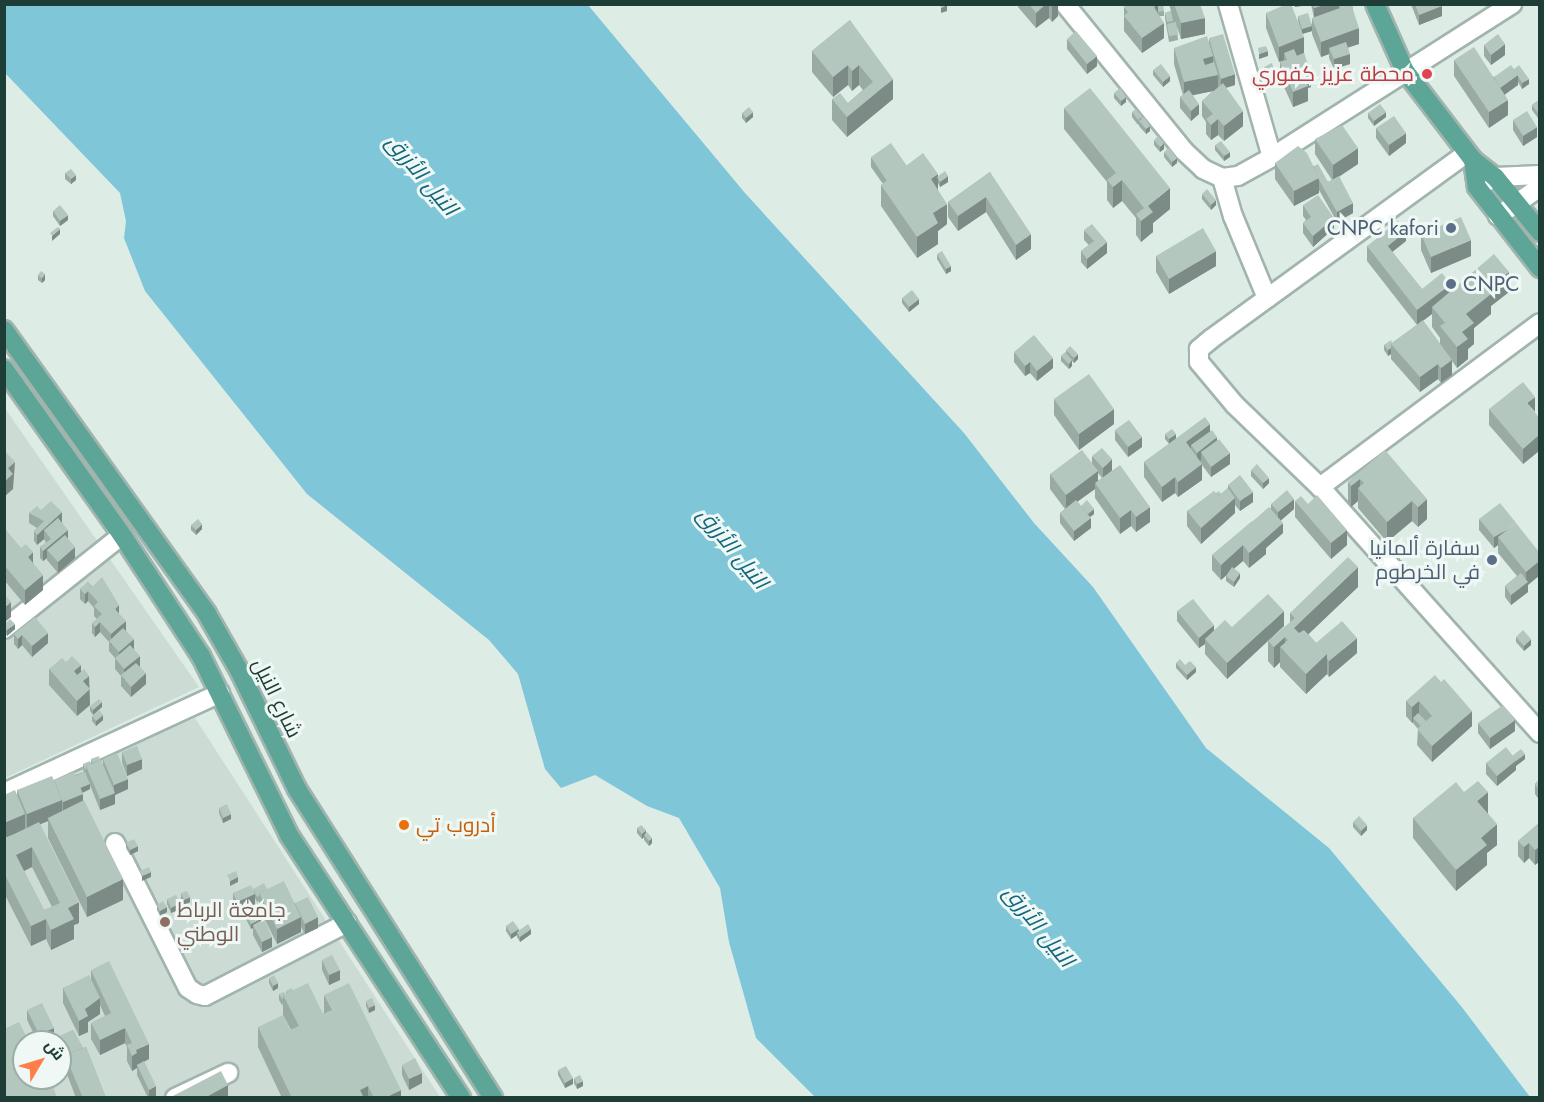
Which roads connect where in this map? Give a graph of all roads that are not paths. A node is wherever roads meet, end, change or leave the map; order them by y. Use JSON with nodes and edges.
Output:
{"nodes":[{"id":1,"x":1065,"y":4,"type":"edge"},
{"id":2,"x":1228,"y":4,"type":"edge"},
{"id":3,"x":1375,"y":4,"type":"edge"},
{"id":4,"x":1512,"y":4,"type":"edge"},
{"id":5,"x":1405,"y":71,"type":"junction"},
{"id":6,"x":1272,"y":157,"type":"junction"},
{"id":7,"x":1470,"y":157,"type":"junction"},
{"id":8,"x":1539,"y":175,"type":"edge"},
{"id":9,"x":1495,"y":177,"type":"junction"},
{"id":10,"x":1222,"y":178,"type":"junction"},
{"id":11,"x":1477,"y":187,"type":"junction"},
{"id":12,"x":1539,"y":187,"type":"edge"},
{"id":13,"x":1515,"y":202,"type":"junction"},
{"id":14,"x":1498,"y":216,"type":"junction"},
{"id":15,"x":1539,"y":232,"type":"edge"},
{"id":16,"x":1539,"y":268,"type":"edge"},
{"id":17,"x":1267,"y":298,"type":"junction"},
{"id":18,"x":1539,"y":323,"type":"edge"},
{"id":19,"x":4,"y":330,"type":"edge"},
{"id":20,"x":4,"y":369,"type":"edge"},
{"id":21,"x":1320,"y":487,"type":"junction"},
{"id":22,"x":122,"y":535,"type":"junction"},
{"id":23,"x":4,"y":629,"type":"edge"},
{"id":24,"x":220,"y":693,"type":"junction"},
{"id":25,"x":1537,"y":727,"type":"edge"},
{"id":26,"x":4,"y":793,"type":"edge"},
{"id":27,"x":115,"y":843,"type":"dead end"},
{"id":28,"x":347,"y":923,"type":"junction"},
{"id":29,"x":228,"y":1073,"type":"dead end"},
{"id":30,"x":175,"y":1098,"type":"edge"},
{"id":31,"x":460,"y":1098,"type":"edge"},
{"id":32,"x":493,"y":1098,"type":"edge"}],
"edges":[{"from":1,"to":10,"type":"street"},
{"from":2,"to":6,"type":"street"},
{"from":3,"to":5,"type":"main road"},
{"from":4,"to":5,"type":"street"},
{"from":5,"to":6,"type":"street"},
{"from":5,"to":7,"type":"main road"},
{"from":6,"to":10,"type":"street"},
{"from":7,"to":9,"type":"main road"},
{"from":7,"to":11,"type":"main road"},
{"from":7,"to":17,"type":"street"},
{"from":8,"to":9,"type":"street"},
{"from":9,"to":11,"type":"street"},
{"from":9,"to":13,"type":"main road"},
{"from":10,"to":17,"type":"street"},
{"from":11,"to":14,"type":"main road"},
{"from":12,"to":13,"type":"street"},
{"from":13,"to":14,"type":"street"},
{"from":13,"to":15,"type":"main road"},
{"from":14,"to":16,"type":"main road"},
{"from":17,"to":21,"type":"street"},
{"from":18,"to":21,"type":"street"},
{"from":19,"to":32,"type":"main road","name":"شارع النيل"},
{"from":20,"to":22,"type":"main road"},
{"from":21,"to":25,"type":"street"},
{"from":22,"to":23,"type":"street"},
{"from":22,"to":24,"type":"main road"},
{"from":24,"to":26,"type":"street"},
{"from":24,"to":28,"type":"main road"},
{"from":27,"to":28,"type":"street"},
{"from":28,"to":31,"type":"main road"},
{"from":29,"to":30,"type":"street"}]}
